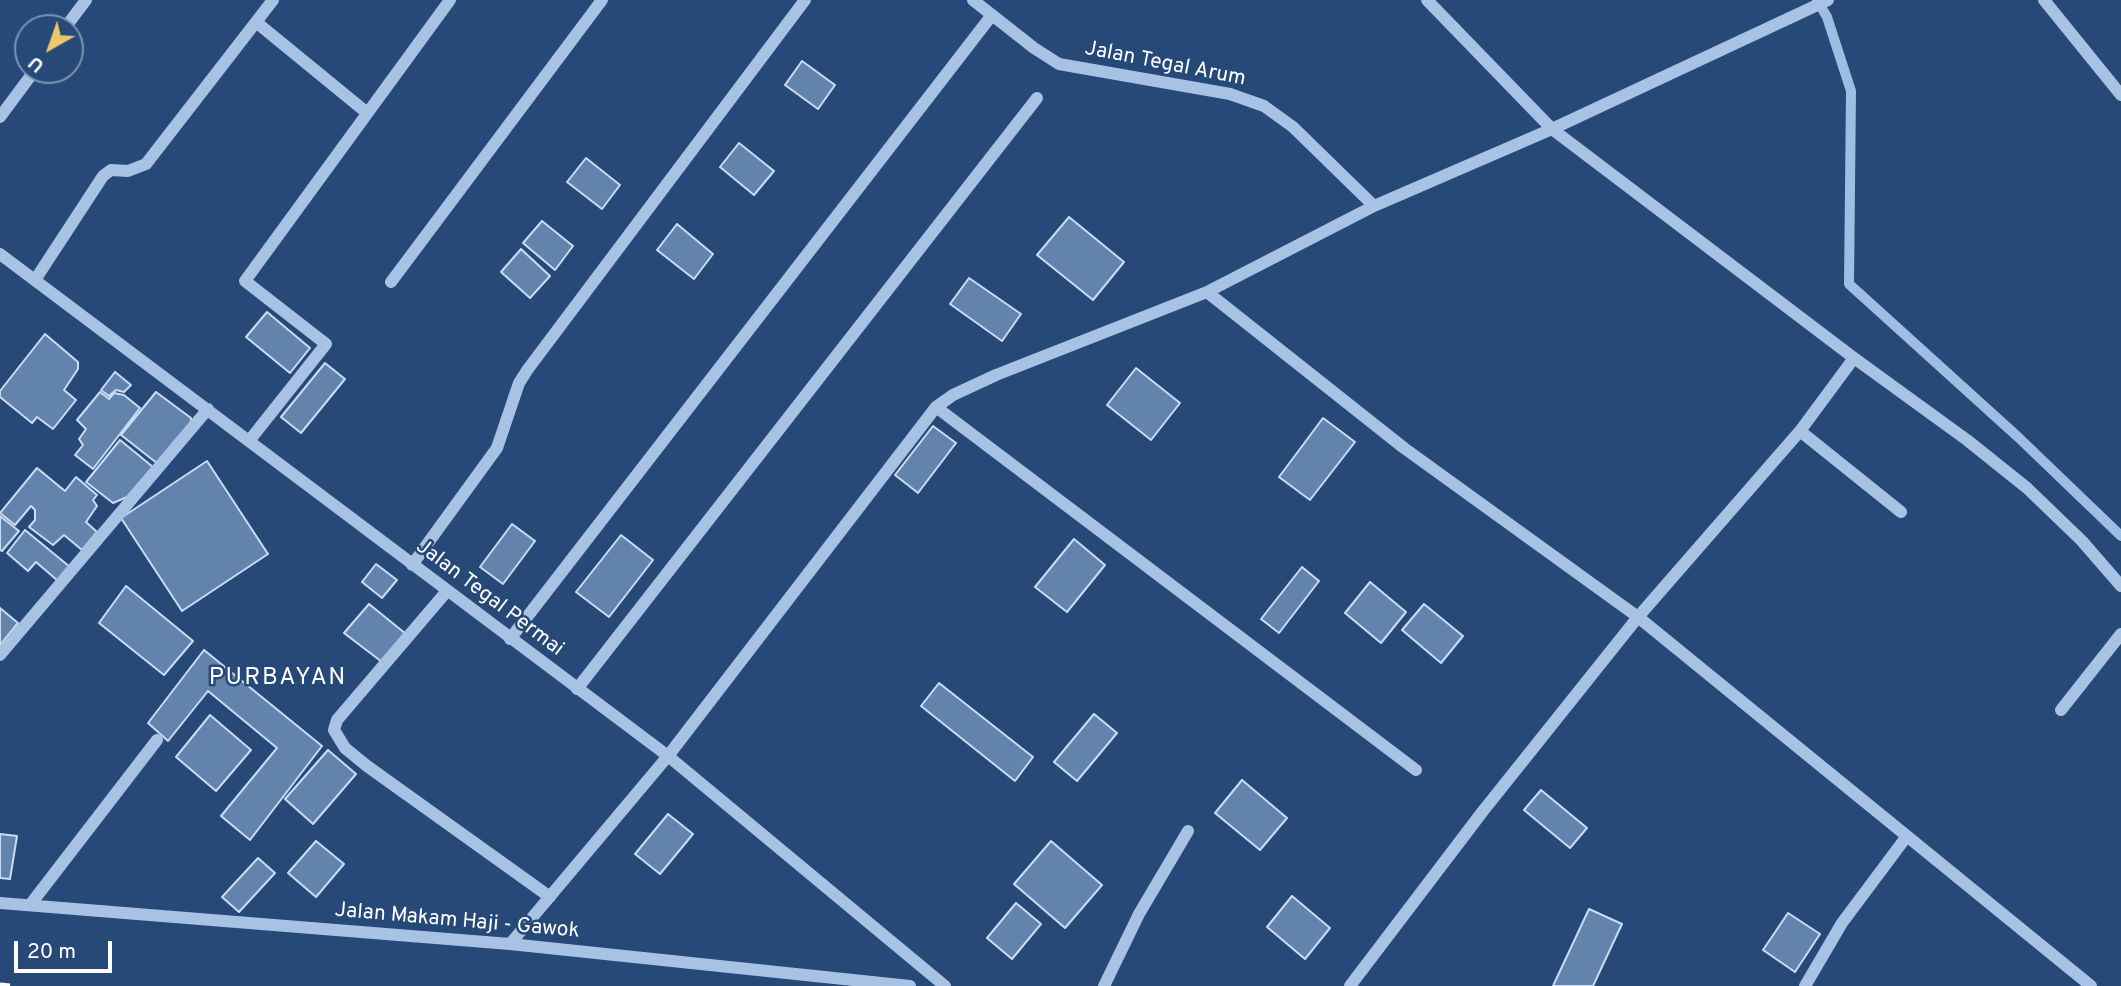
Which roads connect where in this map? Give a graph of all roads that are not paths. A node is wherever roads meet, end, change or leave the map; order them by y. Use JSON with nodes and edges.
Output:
{"nodes":[{"id":1,"x":273,"y":0,"type":"edge"},
{"id":2,"x":450,"y":0,"type":"edge"},
{"id":3,"x":602,"y":0,"type":"edge"},
{"id":4,"x":805,"y":0,"type":"edge"},
{"id":5,"x":973,"y":0,"type":"edge"},
{"id":6,"x":1427,"y":0,"type":"edge"},
{"id":7,"x":1828,"y":0,"type":"edge"},
{"id":8,"x":2044,"y":0,"type":"edge"},
{"id":9,"x":992,"y":15,"type":"junction"},
{"id":10,"x":256,"y":22,"type":"junction"},
{"id":11,"x":24,"y":84,"type":"edge"},
{"id":12,"x":2121,"y":95,"type":"edge"},
{"id":13,"x":1037,"y":98,"type":"dead end"},
{"id":14,"x":366,"y":111,"type":"junction"},
{"id":15,"x":0,"y":117,"type":"edge"},
{"id":16,"x":1552,"y":129,"type":"junction"},
{"id":17,"x":1374,"y":206,"type":"junction"},
{"id":18,"x":0,"y":254,"type":"edge"},
{"id":19,"x":35,"y":280,"type":"junction"},
{"id":20,"x":391,"y":282,"type":"dead end"},
{"id":21,"x":1207,"y":292,"type":"junction"},
{"id":22,"x":1854,"y":358,"type":"junction"},
{"id":23,"x":936,"y":407,"type":"junction"},
{"id":24,"x":208,"y":409,"type":"junction"},
{"id":25,"x":1800,"y":431,"type":"junction"},
{"id":26,"x":249,"y":441,"type":"junction"},
{"id":27,"x":1901,"y":512,"type":"dead end"},
{"id":28,"x":412,"y":565,"type":"junction"},
{"id":29,"x":2121,"y":586,"type":"edge"},
{"id":30,"x":447,"y":591,"type":"junction"},
{"id":31,"x":1639,"y":617,"type":"junction"},
{"id":32,"x":2121,"y":634,"type":"edge"},
{"id":33,"x":510,"y":639,"type":"junction"},
{"id":34,"x":0,"y":655,"type":"edge"},
{"id":35,"x":577,"y":690,"type":"junction"},
{"id":36,"x":2061,"y":709,"type":"dead end"},
{"id":37,"x":158,"y":740,"type":"dead end"},
{"id":38,"x":668,"y":756,"type":"junction"},
{"id":39,"x":1416,"y":770,"type":"dead end"},
{"id":40,"x":1188,"y":831,"type":"dead end"},
{"id":41,"x":1907,"y":836,"type":"junction"},
{"id":42,"x":550,"y":897,"type":"junction"},
{"id":43,"x":0,"y":903,"type":"edge"},
{"id":44,"x":30,"y":905,"type":"junction"},
{"id":45,"x":510,"y":944,"type":"junction"},
{"id":46,"x":910,"y":986,"type":"edge"},
{"id":47,"x":946,"y":986,"type":"edge"},
{"id":48,"x":1104,"y":986,"type":"edge"},
{"id":49,"x":1350,"y":986,"type":"edge"},
{"id":50,"x":1805,"y":986,"type":"edge"},
{"id":51,"x":2091,"y":986,"type":"edge"}],
"edges":[{"from":1,"to":10,"type":"street"},
{"from":2,"to":14,"type":"street"},
{"from":3,"to":20,"type":"street"},
{"from":4,"to":28,"type":"street"},
{"from":5,"to":9,"type":"street","name":"Jalan Tegal Arum"},
{"from":6,"to":16,"type":"street"},
{"from":7,"to":16,"type":"street"},
{"from":8,"to":12,"type":"street"},
{"from":9,"to":17,"type":"street","name":"Jalan Tegal Arum"},
{"from":9,"to":33,"type":"street"},
{"from":10,"to":14,"type":"street"},
{"from":10,"to":19,"type":"street"},
{"from":11,"to":15,"type":"street"},
{"from":13,"to":35,"type":"street"},
{"from":14,"to":26,"type":"street"},
{"from":16,"to":17,"type":"street"},
{"from":16,"to":22,"type":"street"},
{"from":17,"to":21,"type":"street"},
{"from":18,"to":19,"type":"street","name":"Jalan Tegal Permai"},
{"from":19,"to":24,"type":"street","name":"Jalan Tegal Permai"},
{"from":21,"to":23,"type":"street"},
{"from":21,"to":31,"type":"street"},
{"from":22,"to":25,"type":"street"},
{"from":22,"to":29,"type":"street"},
{"from":23,"to":38,"type":"street"},
{"from":23,"to":39,"type":"street"},
{"from":24,"to":26,"type":"street","name":"Jalan Tegal Permai"},
{"from":24,"to":34,"type":"street"},
{"from":25,"to":27,"type":"street"},
{"from":25,"to":31,"type":"street"},
{"from":26,"to":28,"type":"street","name":"Jalan Tegal Permai"},
{"from":28,"to":30,"type":"street","name":"Jalan Tegal Permai"},
{"from":30,"to":33,"type":"street","name":"Jalan Tegal Permai"},
{"from":30,"to":42,"type":"street"},
{"from":31,"to":41,"type":"street"},
{"from":31,"to":49,"type":"street"},
{"from":32,"to":36,"type":"street"},
{"from":33,"to":35,"type":"street","name":"Jalan Tegal Permai"},
{"from":35,"to":38,"type":"street","name":"Jalan Tegal Permai"},
{"from":37,"to":44,"type":"street"},
{"from":38,"to":42,"type":"street"},
{"from":38,"to":47,"type":"street","name":"Jalan Tegal Permai"},
{"from":40,"to":48,"type":"street"},
{"from":41,"to":50,"type":"street"},
{"from":41,"to":51,"type":"street"},
{"from":42,"to":45,"type":"street"},
{"from":43,"to":44,"type":"street","name":"Jalan Makam Haji - Gawok"},
{"from":44,"to":45,"type":"street","name":"Jalan Makam Haji - Gawok"},
{"from":45,"to":46,"type":"street","name":"Jalan Makam Haji - Gawok"}]}
